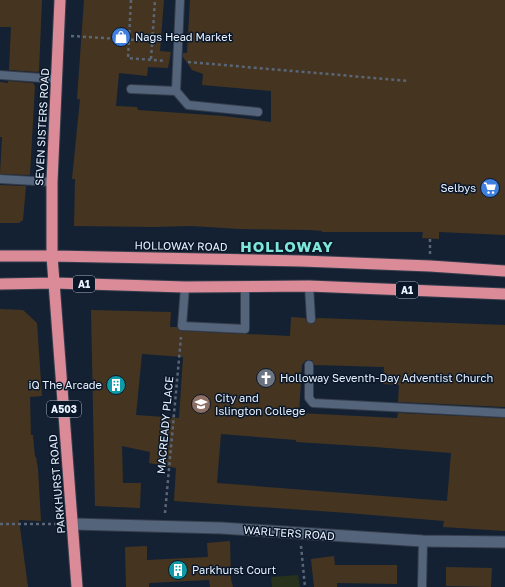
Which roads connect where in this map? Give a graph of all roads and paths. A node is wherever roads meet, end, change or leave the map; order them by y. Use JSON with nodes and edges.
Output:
{"nodes":[{"id":1,"x":60,"y":0,"type":"edge"},
{"id":2,"x":131,"y":0,"type":"edge"},
{"id":3,"x":155,"y":0,"type":"edge"},
{"id":4,"x":180,"y":0,"type":"edge"},
{"id":5,"x":59,"y":35,"type":"junction"},
{"id":6,"x":129,"y":39,"type":"junction"},
{"id":7,"x":153,"y":41,"type":"junction"},
{"id":8,"x":151,"y":59,"type":"junction"},
{"id":9,"x":178,"y":62,"type":"junction"},
{"id":10,"x":0,"y":75,"type":"edge"},
{"id":11,"x":57,"y":79,"type":"junction"},
{"id":12,"x":409,"y":81,"type":"dead end"},
{"id":13,"x":131,"y":89,"type":"dead end"},
{"id":14,"x":176,"y":91,"type":"junction"},
{"id":15,"x":258,"y":112,"type":"dead end"},
{"id":16,"x":0,"y":179,"type":"edge"},
{"id":17,"x":52,"y":182,"type":"junction"},
{"id":18,"x":0,"y":256,"type":"edge"},
{"id":19,"x":52,"y":256,"type":"junction"},
{"id":20,"x":505,"y":271,"type":"edge"},
{"id":21,"x":54,"y":283,"type":"junction"},
{"id":22,"x":0,"y":284,"type":"edge"},
{"id":23,"x":245,"y":286,"type":"junction"},
{"id":24,"x":309,"y":286,"type":"junction"},
{"id":25,"x":185,"y":287,"type":"junction"},
{"id":26,"x":505,"y":294,"type":"edge"},
{"id":27,"x":311,"y":319,"type":"dead end"},
{"id":28,"x":182,"y":326,"type":"junction"},
{"id":29,"x":309,"y":365,"type":"dead end"},
{"id":30,"x":505,"y":412,"type":"edge"},
{"id":31,"x":0,"y":524,"type":"edge"},
{"id":32,"x":73,"y":524,"type":"junction"},
{"id":33,"x":164,"y":526,"type":"junction"},
{"id":34,"x":300,"y":533,"type":"junction"},
{"id":35,"x":423,"y":541,"type":"junction"},
{"id":36,"x":505,"y":542,"type":"edge"},
{"id":37,"x":77,"y":587,"type":"edge"},
{"id":38,"x":305,"y":587,"type":"edge"},
{"id":39,"x":422,"y":587,"type":"edge"}],
"edges":[{"from":1,"to":5,"type":"highway","name":"SEVEN SISTERS ROAD","number":"A503"},
{"from":2,"to":6,"type":"path"},
{"from":3,"to":7,"type":"path"},
{"from":4,"to":9,"type":"lane"},
{"from":5,"to":6,"type":"path"},
{"from":5,"to":11,"type":"highway","name":"SEVEN SISTERS ROAD","number":"A503"},
{"from":6,"to":7,"type":"path"},
{"from":6,"to":8,"type":"path"},
{"from":7,"to":8,"type":"path"},
{"from":8,"to":9,"type":"path"},
{"from":9,"to":12,"type":"path"},
{"from":9,"to":14,"type":"lane"},
{"from":10,"to":11,"type":"lane"},
{"from":11,"to":17,"type":"highway","name":"SEVEN SISTERS ROAD","number":"A503"},
{"from":13,"to":14,"type":"lane"},
{"from":14,"to":15,"type":"lane"},
{"from":16,"to":17,"type":"lane"},
{"from":17,"to":19,"type":"highway","name":"SEVEN SISTERS ROAD","number":"A503"},
{"from":18,"to":19,"type":"highway","name":"HOLLOWAY ROAD","number":"A1"},
{"from":19,"to":20,"type":"highway","name":"HOLLOWAY ROAD","number":"A1"},
{"from":19,"to":21,"type":"highway","number":"A503"},
{"from":21,"to":22,"type":"highway","number":"A1"},
{"from":21,"to":25,"type":"highway","number":"A1"},
{"from":21,"to":32,"type":"highway","name":"PARKHURST ROAD","number":"A503"},
{"from":23,"to":24,"type":"highway","number":"A1"},
{"from":23,"to":25,"type":"highway","number":"A1"},
{"from":23,"to":28,"type":"lane"},
{"from":24,"to":26,"type":"highway","number":"A1"},
{"from":24,"to":27,"type":"lane"},
{"from":25,"to":28,"type":"lane"},
{"from":28,"to":33,"type":"path","name":"MACREADY PLACE"},
{"from":29,"to":30,"type":"lane"},
{"from":31,"to":32,"type":"path"},
{"from":32,"to":33,"type":"street","name":"WARLTERS ROAD"},
{"from":32,"to":37,"type":"highway","name":"PARKHURST ROAD","number":"A503"},
{"from":33,"to":34,"type":"street","name":"WARLTERS ROAD"},
{"from":34,"to":35,"type":"street","name":"WARLTERS ROAD"},
{"from":34,"to":38,"type":"path"},
{"from":35,"to":36,"type":"street","name":"WARLTERS ROAD"},
{"from":35,"to":39,"type":"lane"}]}
